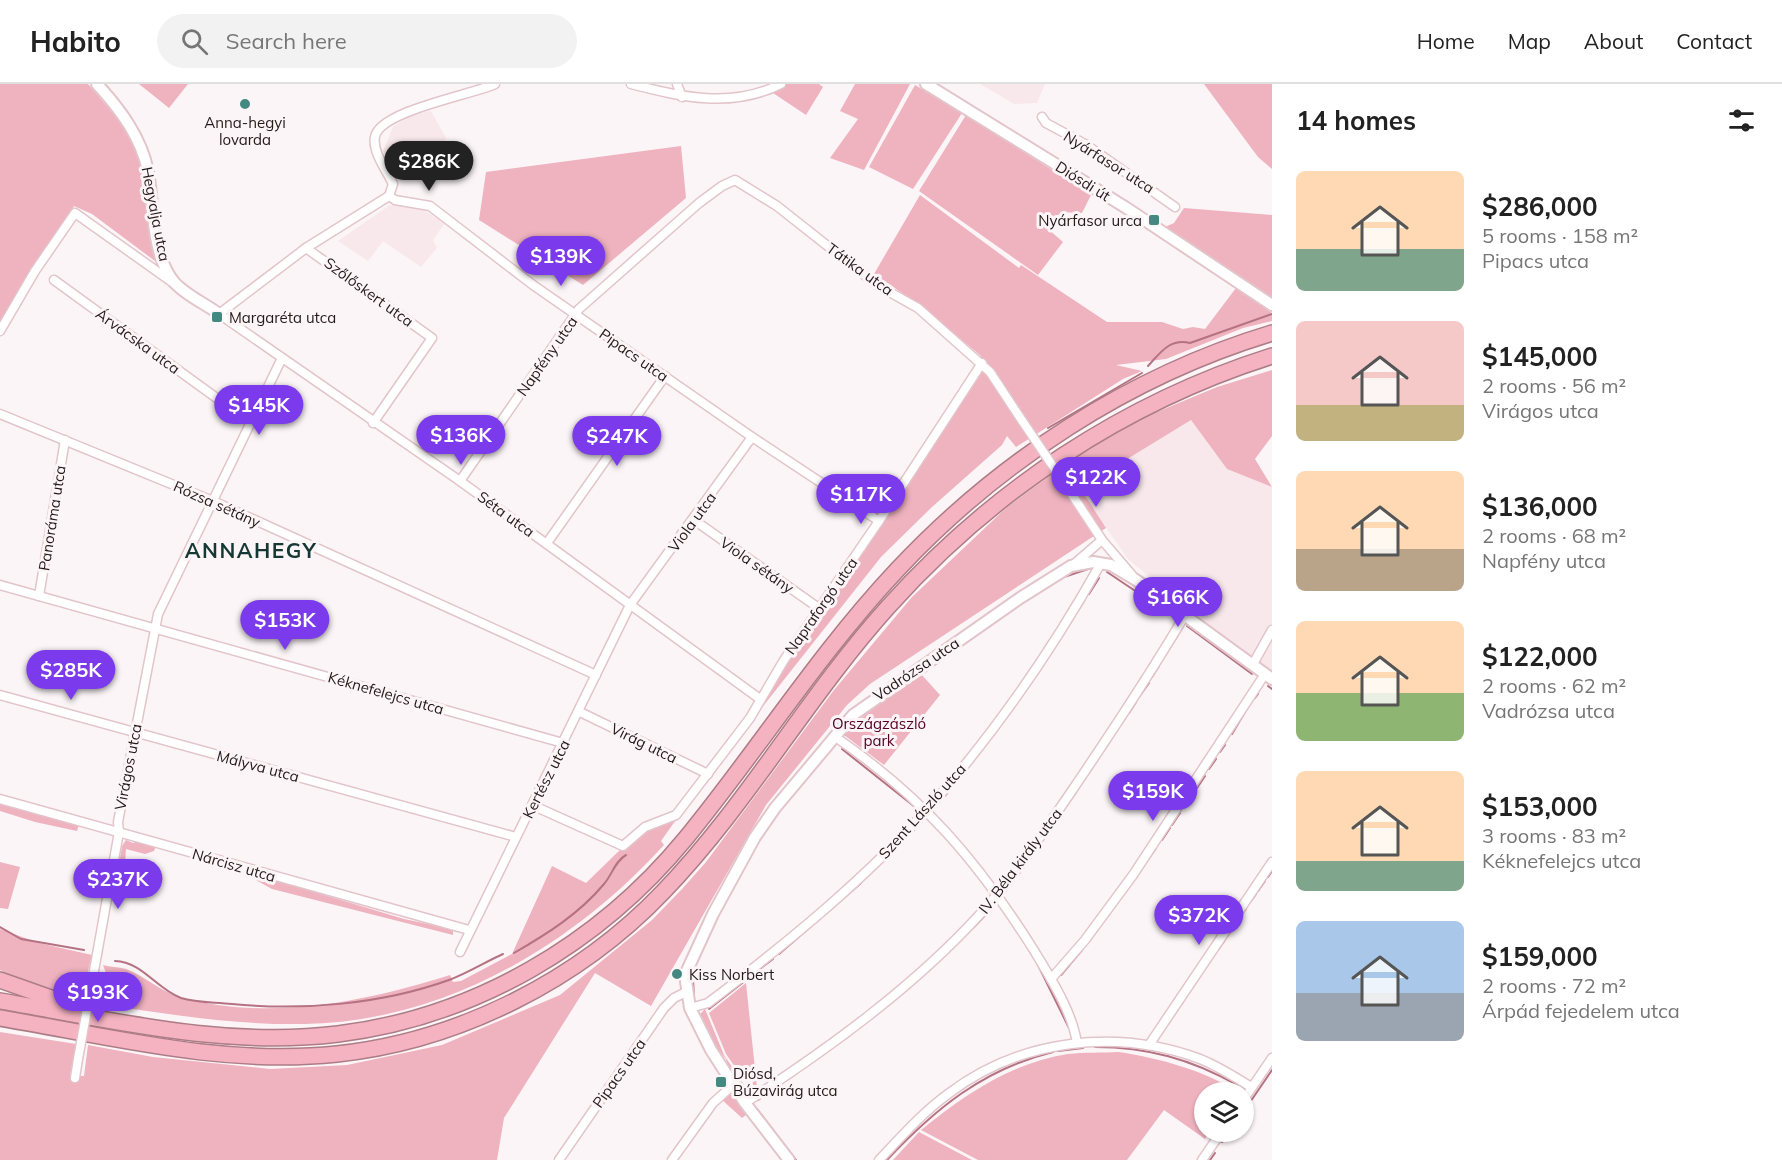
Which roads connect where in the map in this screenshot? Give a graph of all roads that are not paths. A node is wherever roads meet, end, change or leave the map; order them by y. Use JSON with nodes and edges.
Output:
{"nodes":[{"id":1,"x":97,"y":84,"type":"edge"},
{"id":2,"x":495,"y":84,"type":"edge"},
{"id":3,"x":631,"y":84,"type":"edge"},
{"id":4,"x":678,"y":84,"type":"edge"},
{"id":5,"x":781,"y":84,"type":"edge"},
{"id":6,"x":926,"y":84,"type":"edge"},
{"id":7,"x":682,"y":97,"type":"junction"},
{"id":8,"x":1042,"y":117,"type":"dead end"},
{"id":9,"x":735,"y":180,"type":"joint"},
{"id":10,"x":389,"y":196,"type":"junction"},
{"id":11,"x":1176,"y":207,"type":"dead end"},
{"id":12,"x":306,"y":248,"type":"junction"},
{"id":13,"x":54,"y":280,"type":"dead end"},
{"id":14,"x":176,"y":284,"type":"junction"},
{"id":15,"x":1272,"y":305,"type":"edge"},
{"id":16,"x":219,"y":314,"type":"junction"},
{"id":17,"x":577,"y":315,"type":"junction"},
{"id":18,"x":0,"y":331,"type":"edge"},
{"id":19,"x":1272,"y":333,"type":"edge"},
{"id":20,"x":1272,"y":356,"type":"edge"},
{"id":21,"x":282,"y":358,"type":"junction"},
{"id":22,"x":982,"y":363,"type":"junction"},
{"id":23,"x":665,"y":376,"type":"junction"},
{"id":24,"x":0,"y":414,"type":"edge"},
{"id":25,"x":251,"y":423,"type":"junction"},
{"id":26,"x":373,"y":423,"type":"junction"},
{"id":27,"x":752,"y":437,"type":"junction"},
{"id":28,"x":65,"y":440,"type":"junction"},
{"id":29,"x":460,"y":481,"type":"junction"},
{"id":30,"x":213,"y":501,"type":"junction"},
{"id":31,"x":694,"y":520,"type":"junction"},
{"id":32,"x":879,"y":521,"type":"junction"},
{"id":33,"x":1095,"y":529,"type":"junction"},
{"id":34,"x":1102,"y":540,"type":"junction"},
{"id":35,"x":547,"y":543,"type":"junction"},
{"id":36,"x":1093,"y":547,"type":"junction"},
{"id":37,"x":1101,"y":563,"type":"junction"},
{"id":38,"x":1071,"y":566,"type":"junction"},
{"id":39,"x":1137,"y":580,"type":"junction"},
{"id":40,"x":0,"y":585,"type":"edge"},
{"id":41,"x":39,"y":596,"type":"junction"},
{"id":42,"x":630,"y":605,"type":"junction"},
{"id":43,"x":820,"y":609,"type":"junction"},
{"id":44,"x":1185,"y":615,"type":"junction"},
{"id":45,"x":154,"y":628,"type":"junction"},
{"id":46,"x":1272,"y":630,"type":"edge"},
{"id":47,"x":1253,"y":664,"type":"junction"},
{"id":48,"x":596,"y":675,"type":"junction"},
{"id":49,"x":1269,"y":677,"type":"edge"},
{"id":50,"x":0,"y":695,"type":"edge"},
{"id":51,"x":760,"y":699,"type":"junction"},
{"id":52,"x":580,"y":712,"type":"junction"},
{"id":53,"x":134,"y":732,"type":"junction"},
{"id":54,"x":834,"y":736,"type":"junction"},
{"id":55,"x":563,"y":743,"type":"junction"},
{"id":56,"x":708,"y":774,"type":"junction"},
{"id":57,"x":0,"y":799,"type":"edge"},
{"id":58,"x":534,"y":806,"type":"junction"},
{"id":59,"x":926,"y":810,"type":"junction"},
{"id":60,"x":119,"y":832,"type":"junction"},
{"id":61,"x":516,"y":837,"type":"junction"},
{"id":62,"x":1272,"y":862,"type":"edge"},
{"id":63,"x":998,"y":893,"type":"junction"},
{"id":64,"x":469,"y":930,"type":"junction"},
{"id":65,"x":460,"y":952,"type":"dead end"},
{"id":66,"x":1051,"y":979,"type":"junction"},
{"id":67,"x":0,"y":980,"type":"edge"},
{"id":68,"x":686,"y":992,"type":"junction"},
{"id":69,"x":0,"y":1001,"type":"edge"},
{"id":70,"x":690,"y":1008,"type":"junction"},
{"id":71,"x":0,"y":1018,"type":"edge"},
{"id":72,"x":98,"y":1018,"type":"junction"},
{"id":73,"x":1077,"y":1043,"type":"junction"},
{"id":74,"x":1149,"y":1045,"type":"junction"},
{"id":75,"x":1272,"y":1058,"type":"edge"},
{"id":76,"x":75,"y":1078,"type":"dead end"},
{"id":77,"x":1242,"y":1082,"type":"edge"},
{"id":78,"x":1254,"y":1083,"type":"edge"},
{"id":79,"x":733,"y":1085,"type":"junction"},
{"id":80,"x":745,"y":1103,"type":"junction"},
{"id":81,"x":1214,"y":1142,"type":"edge"},
{"id":82,"x":559,"y":1160,"type":"edge"},
{"id":83,"x":672,"y":1160,"type":"edge"},
{"id":84,"x":789,"y":1160,"type":"edge"},
{"id":85,"x":879,"y":1160,"type":"edge"},
{"id":86,"x":1202,"y":1160,"type":"edge"}],
"edges":[{"from":1,"to":14,"type":"street","name":"Hegyalja utca"},
{"from":2,"to":10,"type":"street"},
{"from":3,"to":7,"type":"street"},
{"from":4,"to":7,"type":"street"},
{"from":5,"to":7,"type":"street"},
{"from":6,"to":15,"type":"street","name":"Diósdi út"},
{"from":8,"to":11,"type":"street","name":"Nyárfasor utca"},
{"from":9,"to":17,"type":"street","name":"Napfény utca"},
{"from":9,"to":22,"type":"street","name":"Tátika utca"},
{"from":10,"to":12,"type":"street"},
{"from":10,"to":17,"type":"street","name":"Pipacs utca"},
{"from":12,"to":16,"type":"street"},
{"from":12,"to":26,"type":"street","name":"Szőlőskert utca"},
{"from":13,"to":25,"type":"street","name":"Árvácska utca"},
{"from":14,"to":16,"type":"street"},
{"from":14,"to":18,"type":"street"},
{"from":16,"to":21,"type":"street","name":"Séta utca"},
{"from":17,"to":23,"type":"street","name":"Pipacs utca"},
{"from":17,"to":29,"type":"street","name":"Napfény utca"},
{"from":19,"to":72,"type":"highway"},
{"from":20,"to":71,"type":"highway"},
{"from":21,"to":25,"type":"street","name":"Virágos utca"},
{"from":21,"to":26,"type":"street","name":"Séta utca"},
{"from":22,"to":32,"type":"street","name":"Napraforgó utca"},
{"from":22,"to":33,"type":"street","name":"Tátika utca","bridge":true},
{"from":23,"to":27,"type":"street","name":"Pipacs utca"},
{"from":23,"to":35,"type":"street"},
{"from":24,"to":28,"type":"street","name":"Rózsa sétány"},
{"from":25,"to":30,"type":"street","name":"Virágos utca"},
{"from":26,"to":29,"type":"street","name":"Séta utca"},
{"from":27,"to":31,"type":"street","name":"Viola utca"},
{"from":27,"to":32,"type":"street","name":"Pipacs utca"},
{"from":28,"to":30,"type":"street","name":"Rózsa sétány"},
{"from":28,"to":41,"type":"street","name":"Panoráma utca"},
{"from":29,"to":35,"type":"street","name":"Séta utca"},
{"from":30,"to":45,"type":"street","name":"Virágos utca"},
{"from":30,"to":48,"type":"street","name":"Rózsa sétány"},
{"from":31,"to":42,"type":"street","name":"Viola utca"},
{"from":31,"to":43,"type":"street","name":"Viola sétány"},
{"from":32,"to":43,"type":"street","name":"Napraforgó utca"},
{"from":33,"to":34,"type":"street","name":"Tátika utca"},
{"from":33,"to":36,"type":"street"},
{"from":34,"to":36,"type":"street"},
{"from":34,"to":39,"type":"street","name":"Tátika utca"},
{"from":35,"to":42,"type":"street","name":"Séta utca"},
{"from":36,"to":38,"type":"street"},
{"from":37,"to":38,"type":"street","name":"Vadrózsa utca"},
{"from":37,"to":39,"type":"street"},
{"from":37,"to":59,"type":"street","name":"Szent László utca"},
{"from":38,"to":54,"type":"street","name":"Vadrózsa utca"},
{"from":39,"to":44,"type":"street"},
{"from":40,"to":41,"type":"street","name":"Kéknefelejcs utca"},
{"from":41,"to":45,"type":"street","name":"Kéknefelejcs utca"},
{"from":42,"to":48,"type":"street","name":"Kertész utca"},
{"from":42,"to":51,"type":"street","name":"Séta utca"},
{"from":43,"to":51,"type":"street","name":"Napraforgó utca"},
{"from":44,"to":47,"type":"street"},
{"from":44,"to":63,"type":"street","name":"IV. Béla király utca"},
{"from":45,"to":53,"type":"street","name":"Virágos utca"},
{"from":45,"to":55,"type":"street","name":"Kéknefelejcs utca"},
{"from":46,"to":47,"type":"street"},
{"from":47,"to":49,"type":"street"},
{"from":48,"to":52,"type":"street","name":"Kertész utca"},
{"from":49,"to":66,"type":"street"},
{"from":50,"to":53,"type":"street","name":"Mályva utca"},
{"from":51,"to":56,"type":"street","name":"Napraforgó utca"},
{"from":52,"to":55,"type":"street","name":"Kertész utca"},
{"from":52,"to":56,"type":"street","name":"Virág utca"},
{"from":53,"to":60,"type":"street","name":"Virágos utca"},
{"from":53,"to":61,"type":"street","name":"Mályva utca"},
{"from":54,"to":59,"type":"street"},
{"from":54,"to":68,"type":"street","name":"Vadrózsa utca"},
{"from":55,"to":58,"type":"street","name":"Kertész utca"},
{"from":56,"to":58,"type":"street","name":"Napraforgó utca"},
{"from":57,"to":60,"type":"street","name":"Nárcisz utca"},
{"from":58,"to":61,"type":"street","name":"Kertész utca"},
{"from":59,"to":63,"type":"street"},
{"from":59,"to":70,"type":"street","name":"Szent László utca"},
{"from":60,"to":64,"type":"street","name":"Nárcisz utca"},
{"from":60,"to":76,"type":"street","name":"Virágos utca","bridge":true},
{"from":61,"to":64,"type":"street","name":"Kertész utca"},
{"from":62,"to":74,"type":"street"},
{"from":63,"to":66,"type":"street"},
{"from":63,"to":80,"type":"street","name":"IV. Béla király utca"},
{"from":64,"to":65,"type":"street","name":"Kertész utca"},
{"from":66,"to":73,"type":"street"},
{"from":67,"to":72,"type":"highway"},
{"from":68,"to":70,"type":"street","name":"Vadrózsa utca"},
{"from":68,"to":82,"type":"street","name":"Pipacs utca"},
{"from":69,"to":72,"type":"highway"},
{"from":70,"to":79,"type":"street","name":"Vadrózsa utca"},
{"from":73,"to":74,"type":"street"},
{"from":73,"to":85,"type":"street"},
{"from":74,"to":77,"type":"street"},
{"from":75,"to":78,"type":"street"},
{"from":79,"to":80,"type":"street","name":"Vadrózsa utca"},
{"from":79,"to":83,"type":"street"},
{"from":80,"to":84,"type":"street","name":"Vadrózsa utca"},
{"from":81,"to":86,"type":"street"}]}
